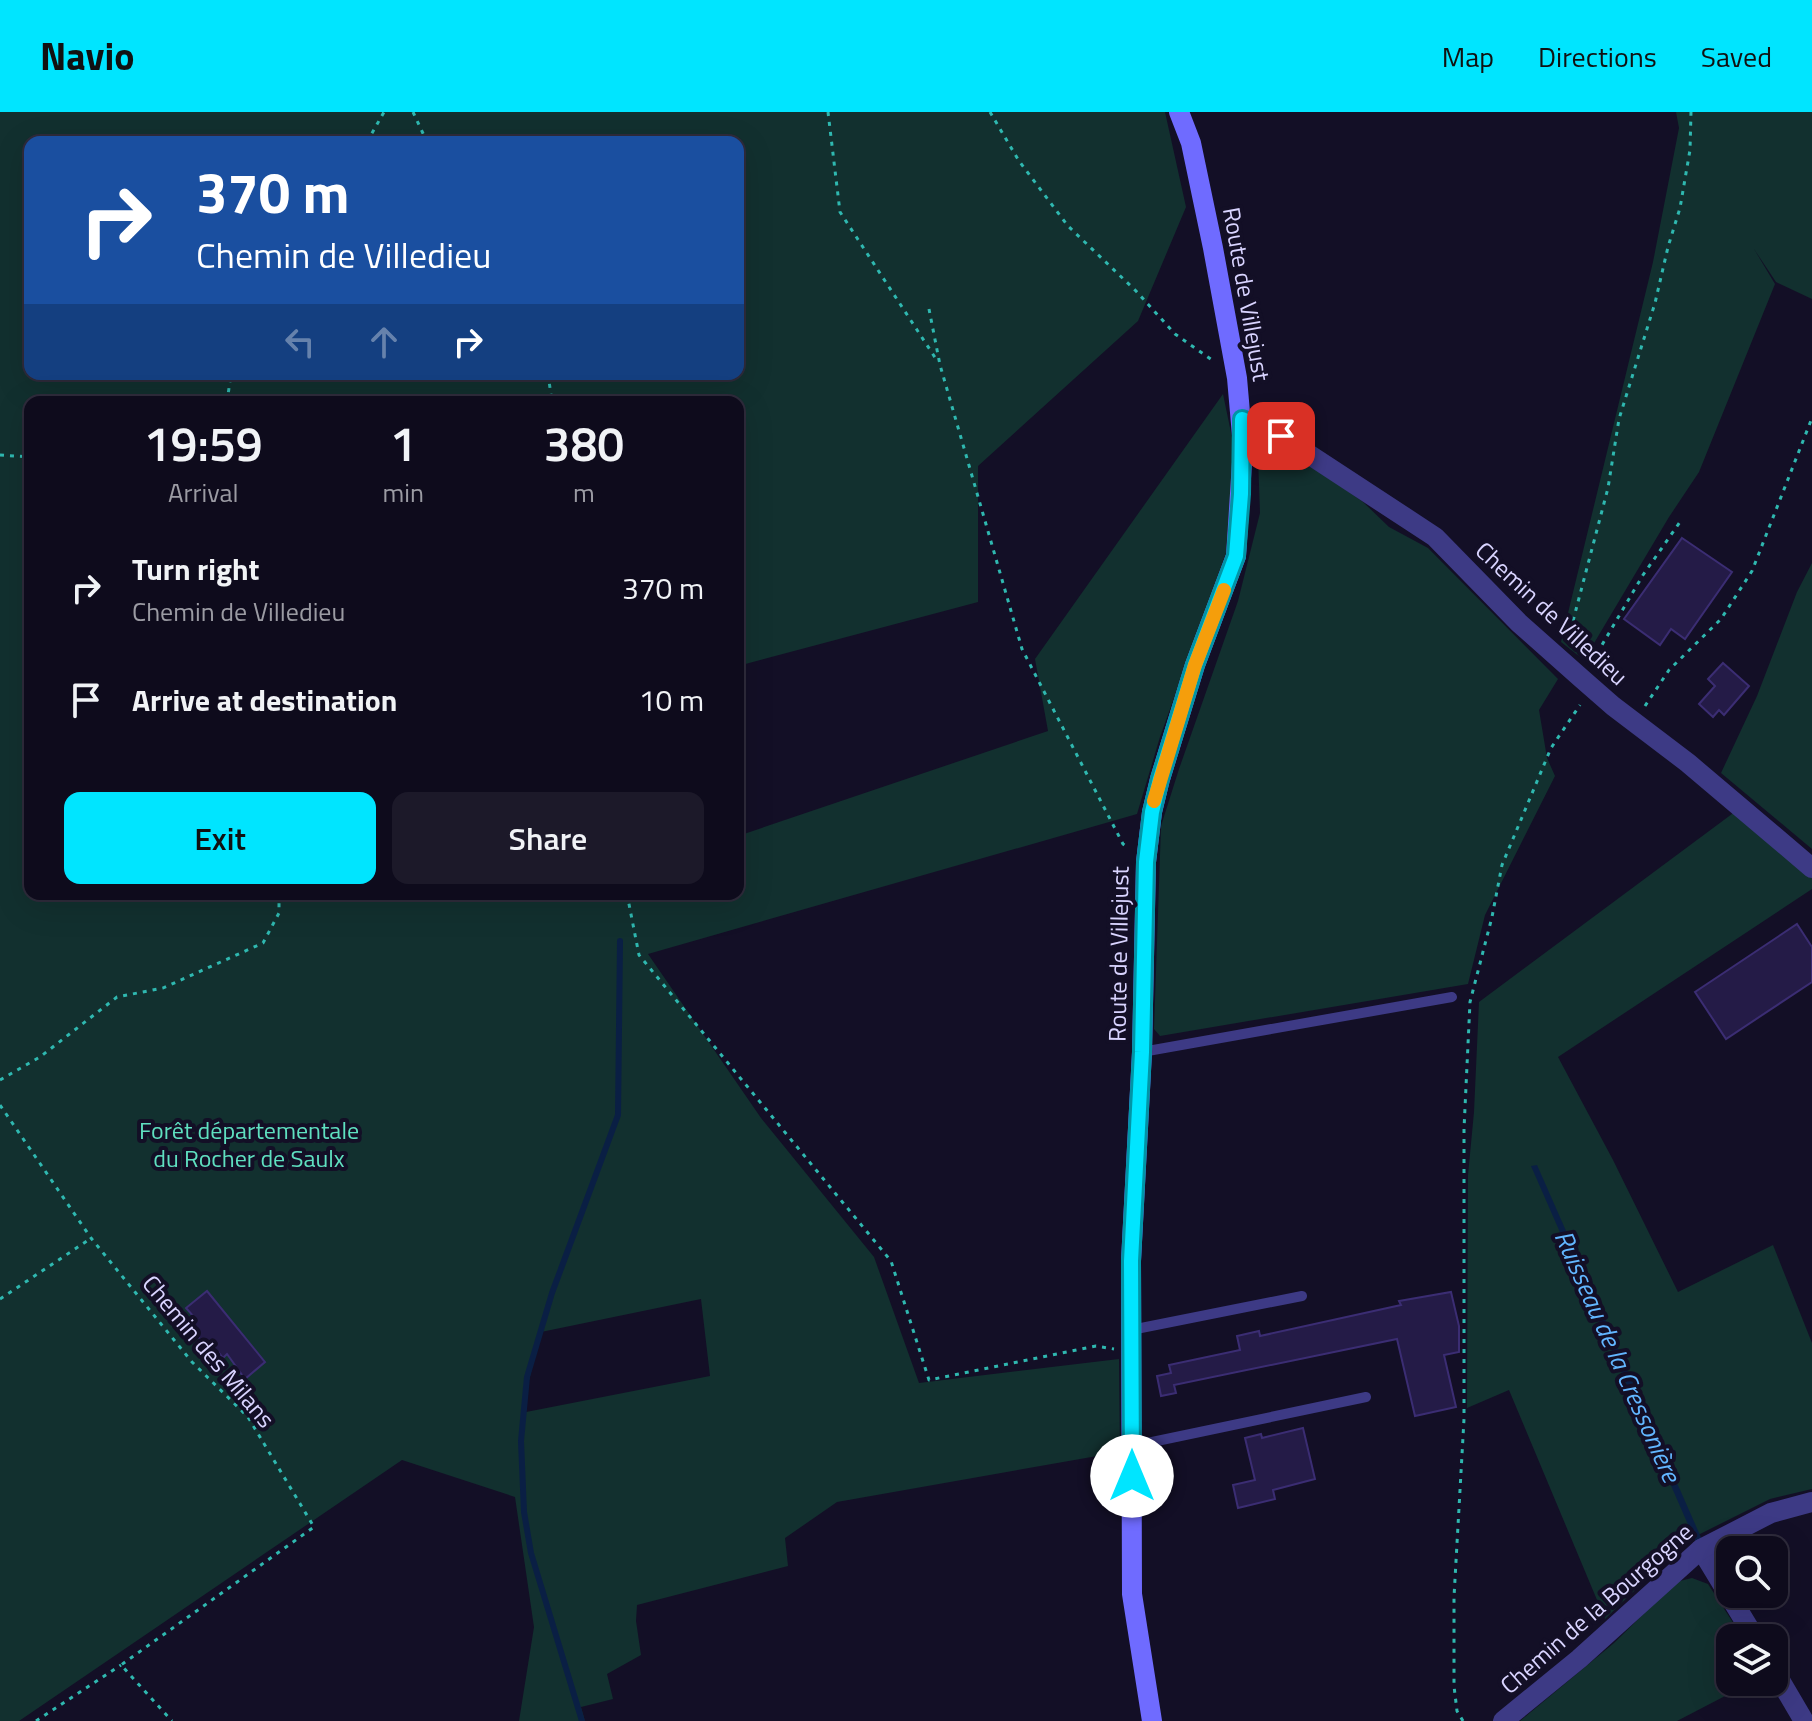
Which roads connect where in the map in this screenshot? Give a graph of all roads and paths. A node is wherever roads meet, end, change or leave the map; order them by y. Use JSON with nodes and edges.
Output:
{"nodes":[{"id":1,"x":384,"y":112,"type":"edge"},
{"id":2,"x":413,"y":112,"type":"edge"},
{"id":3,"x":828,"y":112,"type":"edge"},
{"id":4,"x":990,"y":112,"type":"edge"},
{"id":5,"x":1179,"y":112,"type":"edge"},
{"id":6,"x":1691,"y":112,"type":"edge"},
{"id":7,"x":370,"y":136,"type":"edge"},
{"id":8,"x":424,"y":136,"type":"edge"},
{"id":9,"x":929,"y":309,"type":"dead end"},
{"id":10,"x":940,"y":365,"type":"junction"},
{"id":11,"x":1237,"y":378,"type":"junction"},
{"id":12,"x":1812,"y":418,"type":"edge"},
{"id":13,"x":1242,"y":419,"type":"junction"},
{"id":14,"x":0,"y":455,"type":"edge"},
{"id":15,"x":24,"y":457,"type":"edge"},
{"id":16,"x":1680,"y":522,"type":"dead end"},
{"id":17,"x":1563,"y":662,"type":"junction"},
{"id":18,"x":1586,"y":683,"type":"junction"},
{"id":19,"x":1634,"y":722,"type":"junction"},
{"id":20,"x":1146,"y":862,"type":"junction"},
{"id":21,"x":1812,"y":868,"type":"edge"},
{"id":22,"x":279,"y":900,"type":"edge"},
{"id":23,"x":628,"y":900,"type":"edge"},
{"id":24,"x":1452,"y":997,"type":"dead end"},
{"id":25,"x":1142,"y":1052,"type":"junction"},
{"id":26,"x":0,"y":1080,"type":"edge"},
{"id":27,"x":0,"y":1105,"type":"edge"},
{"id":28,"x":91,"y":1238,"type":"junction"},
{"id":29,"x":1302,"y":1296,"type":"dead end"},
{"id":30,"x":0,"y":1299,"type":"edge"},
{"id":31,"x":1131,"y":1330,"type":"junction"},
{"id":32,"x":1131,"y":1352,"type":"junction"},
{"id":33,"x":1366,"y":1397,"type":"dead end"},
{"id":34,"x":1133,"y":1446,"type":"junction"},
{"id":35,"x":1812,"y":1502,"type":"edge"},
{"id":36,"x":1701,"y":1549,"type":"junction"},
{"id":37,"x":1747,"y":1624,"type":"edge"},
{"id":38,"x":121,"y":1665,"type":"junction"},
{"id":39,"x":1788,"y":1694,"type":"edge"},
{"id":40,"x":36,"y":1721,"type":"edge"},
{"id":41,"x":172,"y":1721,"type":"edge"},
{"id":42,"x":1152,"y":1721,"type":"edge"},
{"id":43,"x":1463,"y":1721,"type":"edge"},
{"id":44,"x":1503,"y":1721,"type":"edge"},
{"id":45,"x":1804,"y":1721,"type":"edge"}],
"edges":[{"from":1,"to":7,"type":"path"},
{"from":2,"to":8,"type":"path"},
{"from":3,"to":10,"type":"path"},
{"from":4,"to":11,"type":"path"},
{"from":5,"to":11,"type":"main road","name":"Route de Villejust"},
{"from":6,"to":17,"type":"path"},
{"from":9,"to":10,"type":"path"},
{"from":10,"to":20,"type":"path"},
{"from":11,"to":13,"type":"main road","name":"Route de Villejust"},
{"from":12,"to":19,"type":"path"},
{"from":13,"to":17,"type":"street","name":"Chemin de Villedieu"},
{"from":13,"to":20,"type":"main road","name":"Route de Villejust"},
{"from":14,"to":15,"type":"path"},
{"from":16,"to":18,"type":"path"},
{"from":17,"to":18,"type":"street","name":"Chemin de Villedieu"},
{"from":18,"to":19,"type":"street","name":"Chemin de Villedieu"},
{"from":18,"to":43,"type":"path"},
{"from":19,"to":21,"type":"street","name":"Chemin de Villedieu"},
{"from":20,"to":25,"type":"main road","name":"Route de Villejust"},
{"from":22,"to":26,"type":"path"},
{"from":23,"to":32,"type":"path"},
{"from":24,"to":25,"type":"lane"},
{"from":25,"to":31,"type":"main road","name":"Route de Villejust"},
{"from":27,"to":28,"type":"path","name":"Chemin des Milans"},
{"from":28,"to":30,"type":"path"},
{"from":28,"to":38,"type":"path","name":"Chemin des Milans"},
{"from":29,"to":31,"type":"lane"},
{"from":31,"to":32,"type":"main road","name":"Route de Villejust"},
{"from":32,"to":34,"type":"main road","name":"Route de Villejust"},
{"from":33,"to":34,"type":"lane"},
{"from":34,"to":42,"type":"main road","name":"Route de Villejust"},
{"from":35,"to":36,"type":"street","name":"Chemin de la Bourgogne"},
{"from":36,"to":37,"type":"street"},
{"from":36,"to":44,"type":"street","name":"Chemin de la Bourgogne"},
{"from":38,"to":40,"type":"path"},
{"from":38,"to":41,"type":"path"},
{"from":39,"to":45,"type":"street"}]}
